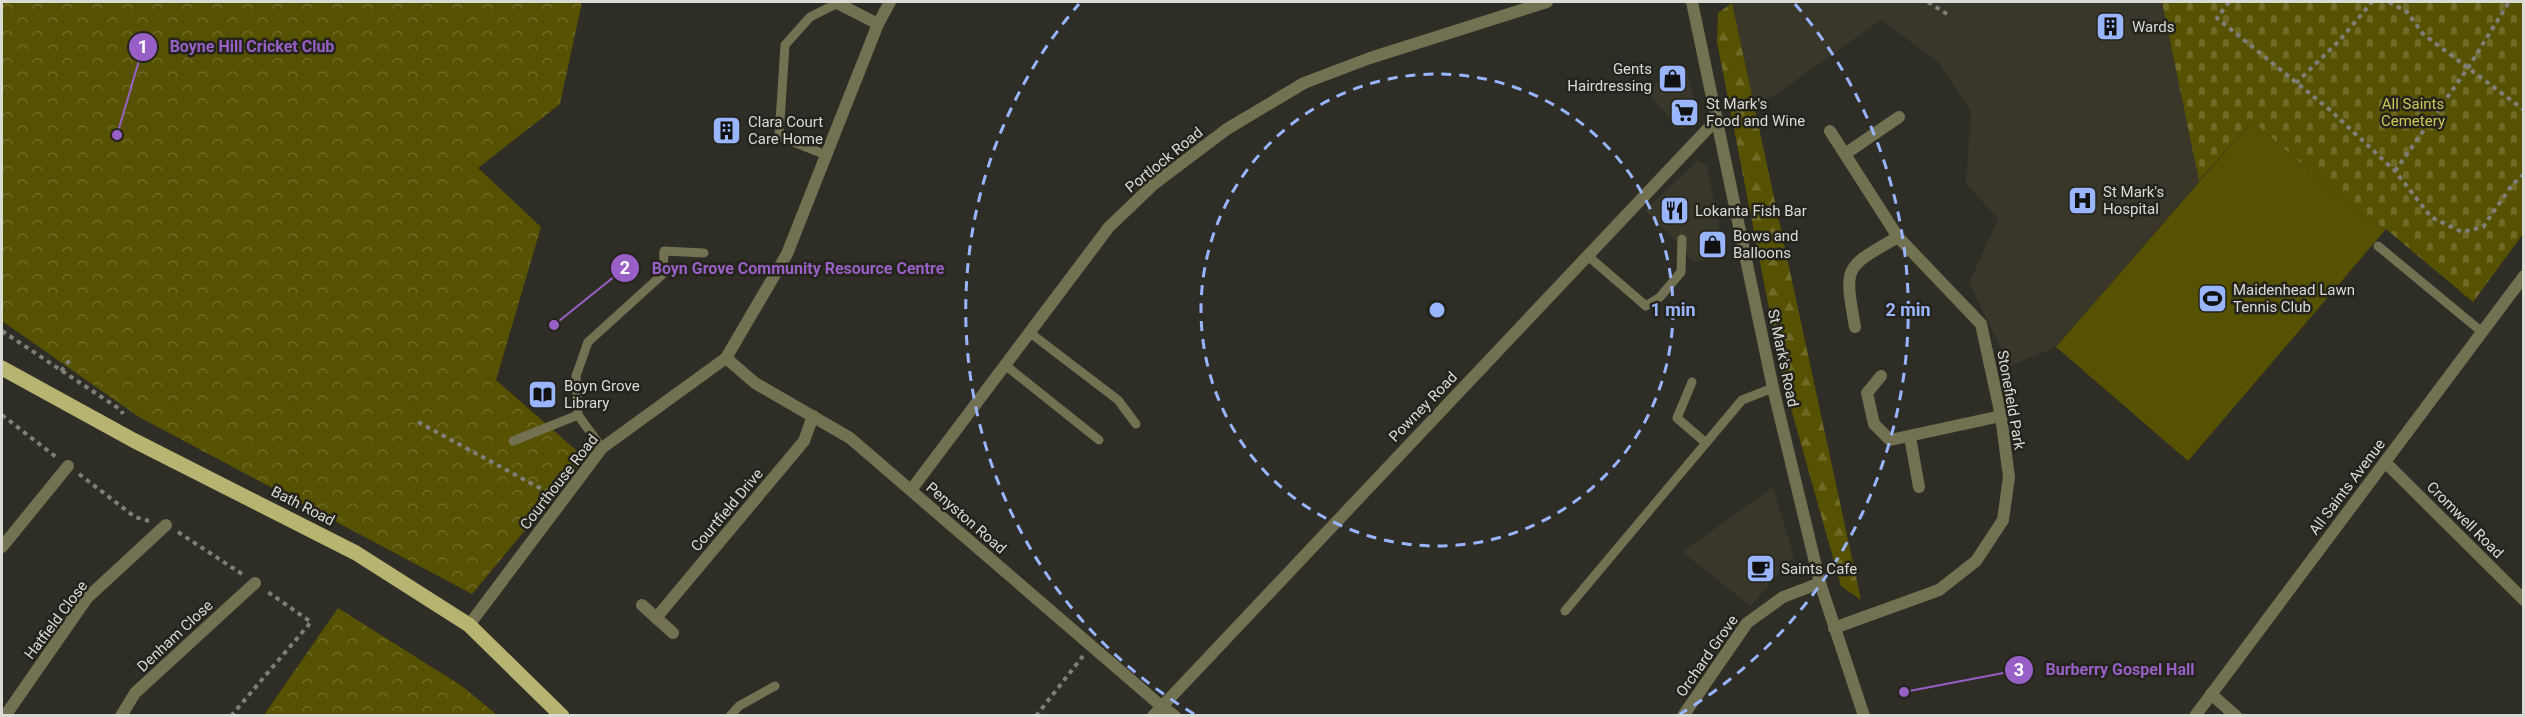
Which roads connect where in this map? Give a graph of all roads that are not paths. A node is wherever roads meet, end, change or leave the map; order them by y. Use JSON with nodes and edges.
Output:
{"nodes":[{"id":1,"x":890,"y":2,"type":"edge"},
{"id":2,"x":1547,"y":2,"type":"edge"},
{"id":3,"x":1692,"y":2,"type":"edge"},
{"id":4,"x":836,"y":3,"type":"edge"},
{"id":5,"x":878,"y":24,"type":"junction"},
{"id":6,"x":1899,"y":117,"type":"dead end"},
{"id":7,"x":1716,"y":120,"type":"junction"},
{"id":8,"x":1830,"y":131,"type":"dead end"},
{"id":9,"x":1845,"y":154,"type":"junction"},
{"id":10,"x":826,"y":155,"type":"junction"},
{"id":11,"x":1898,"y":237,"type":"junction"},
{"id":12,"x":1682,"y":239,"type":"dead end"},
{"id":13,"x":2378,"y":246,"type":"dead end"},
{"id":14,"x":704,"y":253,"type":"dead end"},
{"id":15,"x":1588,"y":256,"type":"junction"},
{"id":16,"x":2523,"y":276,"type":"edge"},
{"id":17,"x":1855,"y":327,"type":"dead end"},
{"id":18,"x":1029,"y":332,"type":"junction"},
{"id":19,"x":2482,"y":332,"type":"junction"},
{"id":20,"x":726,"y":358,"type":"junction"},
{"id":21,"x":1005,"y":365,"type":"junction"},
{"id":22,"x":2,"y":368,"type":"edge"},
{"id":23,"x":1881,"y":376,"type":"dead end"},
{"id":24,"x":1692,"y":382,"type":"dead end"},
{"id":25,"x":1773,"y":388,"type":"junction"},
{"id":26,"x":578,"y":415,"type":"junction"},
{"id":27,"x":813,"y":416,"type":"junction"},
{"id":28,"x":2001,"y":416,"type":"junction"},
{"id":29,"x":1136,"y":424,"type":"dead end"},
{"id":30,"x":1910,"y":437,"type":"junction"},
{"id":31,"x":1099,"y":440,"type":"dead end"},
{"id":32,"x":513,"y":441,"type":"dead end"},
{"id":33,"x":1706,"y":443,"type":"junction"},
{"id":34,"x":602,"y":448,"type":"junction"},
{"id":35,"x":2385,"y":462,"type":"junction"},
{"id":36,"x":68,"y":466,"type":"road end"},
{"id":37,"x":1919,"y":487,"type":"dead end"},
{"id":38,"x":911,"y":490,"type":"junction"},
{"id":39,"x":166,"y":525,"type":"road end"},
{"id":40,"x":2,"y":547,"type":"edge"},
{"id":41,"x":255,"y":583,"type":"road end"},
{"id":42,"x":1820,"y":583,"type":"junction"},
{"id":43,"x":2523,"y":600,"type":"edge"},
{"id":44,"x":642,"y":605,"type":"dead end"},
{"id":45,"x":1565,"y":611,"type":"dead end"},
{"id":46,"x":656,"y":618,"type":"junction"},
{"id":47,"x":469,"y":625,"type":"junction"},
{"id":48,"x":1834,"y":628,"type":"junction"},
{"id":49,"x":673,"y":633,"type":"dead end"},
{"id":50,"x":775,"y":686,"type":"dead end"},
{"id":51,"x":2211,"y":694,"type":"junction"},
{"id":52,"x":1156,"y":710,"type":"edge"},
{"id":53,"x":5,"y":716,"type":"edge"},
{"id":54,"x":121,"y":716,"type":"edge"},
{"id":55,"x":562,"y":716,"type":"edge"},
{"id":56,"x":730,"y":716,"type":"edge"},
{"id":57,"x":1175,"y":716,"type":"edge"},
{"id":58,"x":1683,"y":716,"type":"edge"},
{"id":59,"x":1864,"y":716,"type":"edge"},
{"id":60,"x":2195,"y":716,"type":"edge"},
{"id":61,"x":2236,"y":716,"type":"edge"}],
"edges":[{"from":1,"to":5,"type":"street","name":"Courthouse Road"},
{"from":2,"to":18,"type":"street","name":"Portlock Road"},
{"from":3,"to":7,"type":"street","name":"St Mark's Road"},
{"from":4,"to":5,"type":"street"},
{"from":4,"to":10,"type":"lane"},
{"from":5,"to":10,"type":"street","name":"Courthouse Road"},
{"from":6,"to":9,"type":"street"},
{"from":7,"to":15,"type":"street","name":"Powney Road"},
{"from":7,"to":25,"type":"street","name":"St Mark's Road"},
{"from":8,"to":9,"type":"street","name":"Stonefield Park"},
{"from":9,"to":11,"type":"street","name":"Stonefield Park"},
{"from":10,"to":20,"type":"street","name":"Courthouse Road"},
{"from":11,"to":17,"type":"street"},
{"from":11,"to":28,"type":"street","name":"Stonefield Park"},
{"from":12,"to":15,"type":"lane"},
{"from":13,"to":19,"type":"lane"},
{"from":14,"to":26,"type":"lane"},
{"from":15,"to":52,"type":"street","name":"Powney Road"},
{"from":16,"to":19,"type":"street","name":"All Saints Avenue"},
{"from":18,"to":21,"type":"street","name":"Portlock Road"},
{"from":18,"to":29,"type":"lane"},
{"from":19,"to":35,"type":"street","name":"All Saints Avenue"},
{"from":20,"to":27,"type":"street","name":"Penyston Road"},
{"from":20,"to":34,"type":"street","name":"Courthouse Road"},
{"from":21,"to":31,"type":"lane"},
{"from":21,"to":38,"type":"street","name":"Portlock Road"},
{"from":22,"to":47,"type":"main road","name":"Bath Road"},
{"from":23,"to":30,"type":"street"},
{"from":24,"to":33,"type":"lane"},
{"from":25,"to":33,"type":"lane"},
{"from":25,"to":42,"type":"street","name":"St Mark's Road"},
{"from":26,"to":32,"type":"lane"},
{"from":26,"to":34,"type":"lane"},
{"from":27,"to":38,"type":"street","name":"Penyston Road"},
{"from":27,"to":46,"type":"street","name":"Courtfield Drive"},
{"from":28,"to":30,"type":"street"},
{"from":28,"to":48,"type":"street","name":"Stonefield Park"},
{"from":30,"to":37,"type":"street"},
{"from":33,"to":45,"type":"lane"},
{"from":34,"to":47,"type":"street","name":"Courthouse Road"},
{"from":35,"to":43,"type":"street","name":"Cromwell Road"},
{"from":35,"to":51,"type":"street","name":"All Saints Avenue"},
{"from":36,"to":40,"type":"street"},
{"from":38,"to":52,"type":"street","name":"Penyston Road"},
{"from":39,"to":53,"type":"street","name":"Hatfield Close"},
{"from":41,"to":54,"type":"street","name":"Denham Close"},
{"from":42,"to":48,"type":"street","name":"St Mark's Road"},
{"from":42,"to":58,"type":"street","name":"Orchard Grove"},
{"from":44,"to":46,"type":"street"},
{"from":46,"to":49,"type":"street"},
{"from":47,"to":55,"type":"main road","name":"Bath Road"},
{"from":48,"to":59,"type":"street","name":"St Mark's Road"},
{"from":50,"to":56,"type":"lane"},
{"from":51,"to":60,"type":"street","name":"All Saints Avenue"},
{"from":51,"to":61,"type":"street"},
{"from":52,"to":57,"type":"street","name":"Penyston Road"}]}
